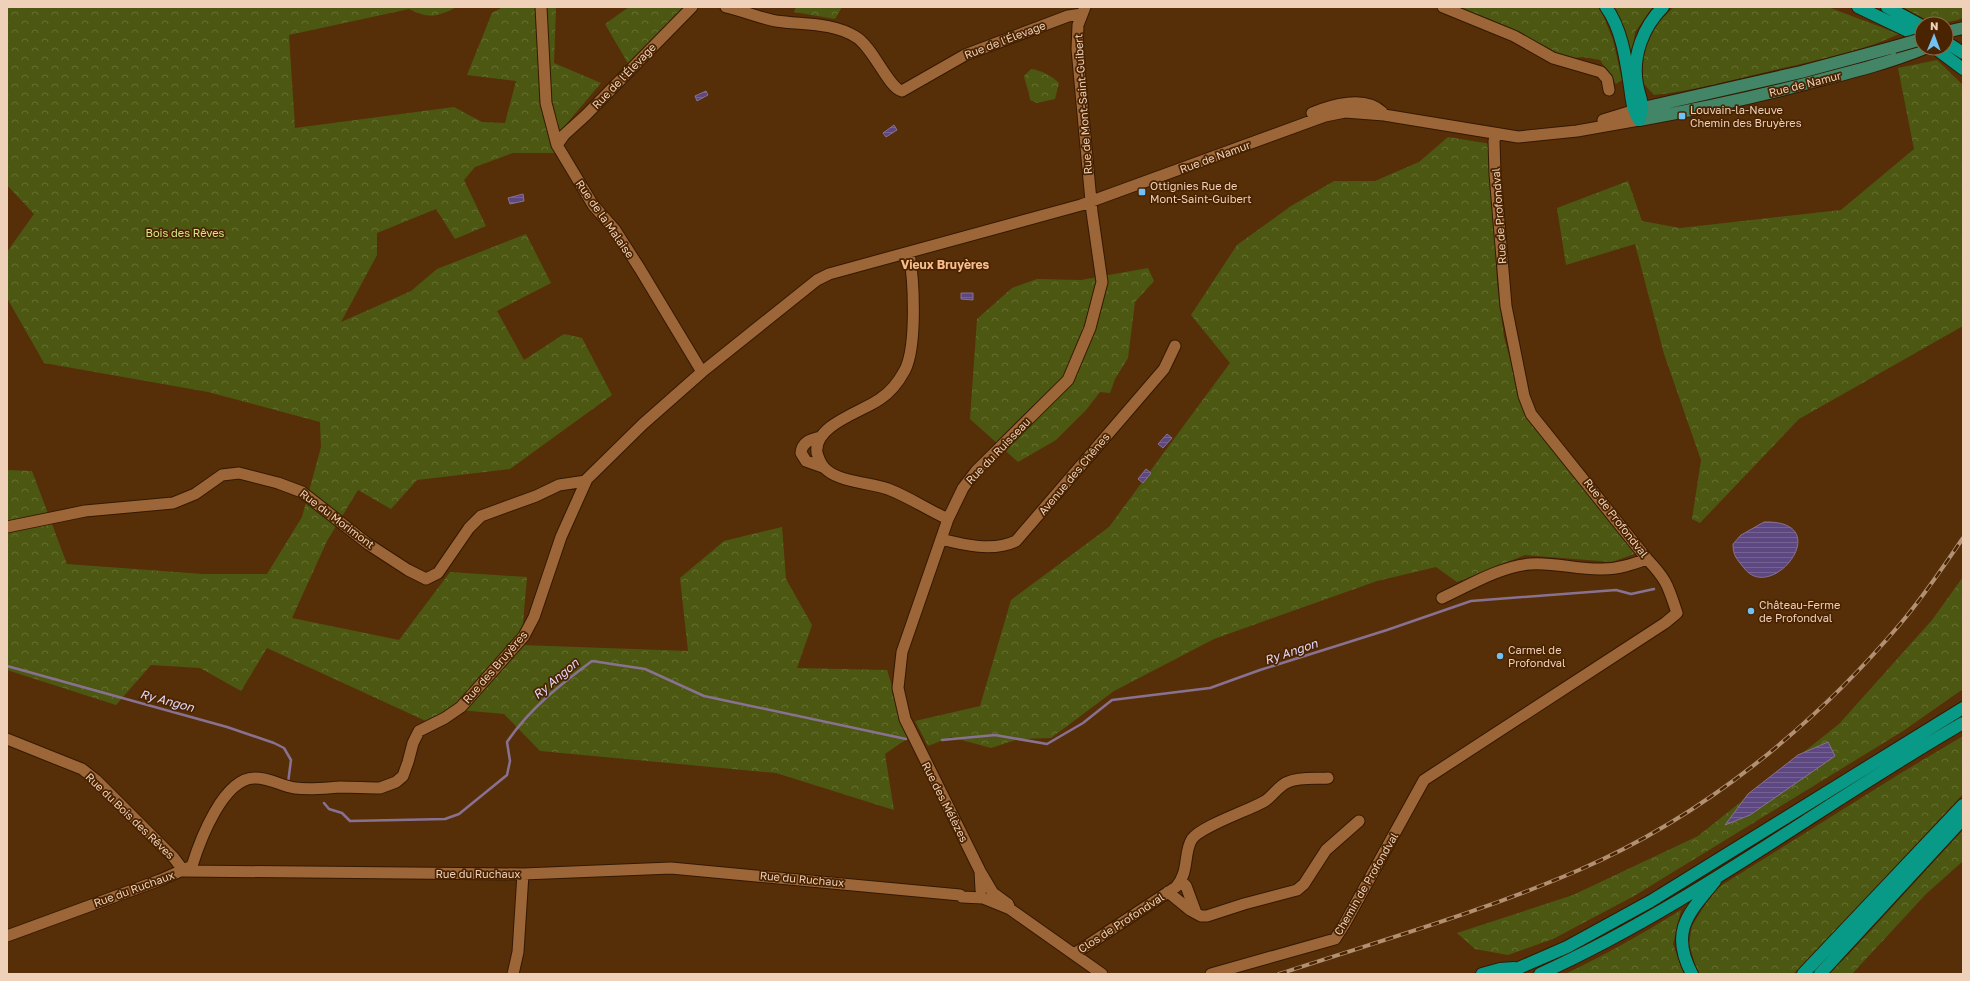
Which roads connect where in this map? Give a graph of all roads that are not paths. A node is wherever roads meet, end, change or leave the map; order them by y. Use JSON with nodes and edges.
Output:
{"nodes":[{"id":1,"x":541,"y":7,"type":"edge"},
{"id":2,"x":692,"y":7,"type":"edge"},
{"id":3,"x":726,"y":7,"type":"edge"},
{"id":4,"x":1443,"y":7,"type":"edge"},
{"id":5,"x":1606,"y":7,"type":"edge"},
{"id":6,"x":1663,"y":7,"type":"edge"},
{"id":7,"x":1858,"y":7,"type":"edge"},
{"id":8,"x":1887,"y":7,"type":"edge"},
{"id":9,"x":1083,"y":11,"type":"edge"},
{"id":10,"x":1914,"y":22,"type":"edge"},
{"id":11,"x":1914,"y":34,"type":"edge"},
{"id":12,"x":1914,"y":41,"type":"edge"},
{"id":13,"x":1954,"y":47,"type":"edge"},
{"id":14,"x":1914,"y":52,"type":"edge"},
{"id":15,"x":1963,"y":53,"type":"edge"},
{"id":16,"x":1946,"y":56,"type":"edge"},
{"id":17,"x":1963,"y":69,"type":"edge"},
{"id":18,"x":1609,"y":90,"type":"dead end"},
{"id":19,"x":1639,"y":113,"type":"junction"},
{"id":20,"x":1496,"y":134,"type":"junction"},
{"id":21,"x":557,"y":145,"type":"junction"},
{"id":22,"x":1091,"y":202,"type":"junction"},
{"id":23,"x":909,"y":253,"type":"junction"},
{"id":24,"x":1175,"y":346,"type":"dead end"},
{"id":25,"x":702,"y":372,"type":"junction"},
{"id":26,"x":820,"y":437,"type":"junction"},
{"id":27,"x":823,"y":467,"type":"junction"},
{"id":28,"x":586,"y":481,"type":"junction"},
{"id":29,"x":948,"y":519,"type":"junction"},
{"id":30,"x":7,"y":527,"type":"edge"},
{"id":31,"x":941,"y":539,"type":"junction"},
{"id":32,"x":1647,"y":559,"type":"junction"},
{"id":33,"x":1442,"y":598,"type":"dead end"},
{"id":34,"x":1963,"y":700,"type":"edge"},
{"id":35,"x":1963,"y":708,"type":"edge"},
{"id":36,"x":1938,"y":723,"type":"junction"},
{"id":37,"x":1963,"y":723,"type":"edge"},
{"id":38,"x":910,"y":733,"type":"joint"},
{"id":39,"x":7,"y":739,"type":"edge"},
{"id":40,"x":1328,"y":778,"type":"dead end"},
{"id":41,"x":1424,"y":780,"type":"joint"},
{"id":42,"x":1963,"y":805,"type":"edge"},
{"id":43,"x":1963,"y":819,"type":"edge"},
{"id":44,"x":1359,"y":821,"type":"dead end"},
{"id":45,"x":183,"y":870,"type":"junction"},
{"id":46,"x":523,"y":874,"type":"junction"},
{"id":47,"x":1720,"y":874,"type":"junction"},
{"id":48,"x":1181,"y":881,"type":"junction"},
{"id":49,"x":1168,"y":892,"type":"junction"},
{"id":50,"x":986,"y":893,"type":"junction"},
{"id":51,"x":1196,"y":913,"type":"junction"},
{"id":52,"x":7,"y":936,"type":"edge"},
{"id":53,"x":1074,"y":954,"type":"junction"},
{"id":54,"x":1521,"y":968,"type":"junction"},
{"id":55,"x":513,"y":974,"type":"edge"},
{"id":56,"x":1102,"y":974,"type":"edge"},
{"id":57,"x":1211,"y":974,"type":"edge"},
{"id":58,"x":1482,"y":974,"type":"edge"},
{"id":59,"x":1505,"y":974,"type":"edge"},
{"id":60,"x":1540,"y":974,"type":"edge"},
{"id":61,"x":1692,"y":974,"type":"edge"},
{"id":62,"x":1803,"y":974,"type":"edge"},
{"id":63,"x":1820,"y":974,"type":"edge"}],
"edges":[{"from":1,"to":21,"type":"street","name":"Rue de la Malaise"},
{"from":2,"to":21,"type":"street","name":"Rue de l'Élevage"},
{"from":3,"to":9,"type":"street","name":"Rue de l'Élevage"},
{"from":4,"to":18,"type":"street"},
{"from":5,"to":19,"type":"highway"},
{"from":6,"to":19,"type":"highway"},
{"from":7,"to":11,"type":"highway"},
{"from":8,"to":10,"type":"highway"},
{"from":9,"to":22,"type":"street","name":"Rue de Mont-Saint-Guibert"},
{"from":12,"to":19,"type":"main road","name":"Rue de Namur","bridge":true},
{"from":13,"to":15,"type":"highway"},
{"from":14,"to":19,"type":"main road","name":"Rue de Namur"},
{"from":16,"to":17,"type":"highway"},
{"from":19,"to":20,"type":"street","name":"Rue de Namur"},
{"from":20,"to":22,"type":"street","name":"Rue de Namur"},
{"from":20,"to":32,"type":"street","name":"Rue de Profondval"},
{"from":21,"to":25,"type":"street","name":"Rue de la Malaise"},
{"from":22,"to":23,"type":"street","name":"Rue de Namur"},
{"from":22,"to":29,"type":"street","name":"Rue du Ruisseau"},
{"from":23,"to":25,"type":"street","name":"Rue de Namur"},
{"from":23,"to":26,"type":"street"},
{"from":24,"to":31,"type":"street","name":"Avenue des Chênes"},
{"from":25,"to":28,"type":"street","name":"Rue de Namur"},
{"from":26,"to":27,"type":"street"},
{"from":26,"to":27,"type":"street"},
{"from":27,"to":29,"type":"street"},
{"from":28,"to":30,"type":"street","name":"Rue du Morimont"},
{"from":28,"to":45,"type":"street","name":"Rue des Bruyères"},
{"from":29,"to":31,"type":"street","name":"Rue du Ruisseau"},
{"from":31,"to":38,"type":"street","name":"Rue du Ruisseau"},
{"from":32,"to":33,"type":"street"},
{"from":32,"to":41,"type":"street","name":"Rue de Profondval"},
{"from":34,"to":36,"type":"highway"},
{"from":35,"to":36,"type":"highway"},
{"from":36,"to":54,"type":"highway"},
{"from":37,"to":47,"type":"highway"},
{"from":38,"to":50,"type":"street","name":"Rue des Mélèzes"},
{"from":39,"to":45,"type":"street","name":"Rue du Bois des Rêves"},
{"from":40,"to":48,"type":"street"},
{"from":41,"to":57,"type":"street","name":"Chemin de Profondval"},
{"from":42,"to":62,"type":"highway"},
{"from":43,"to":63,"type":"highway"},
{"from":44,"to":51,"type":"street"},
{"from":45,"to":46,"type":"street","name":"Rue du Ruchaux"},
{"from":45,"to":52,"type":"street","name":"Rue du Ruchaux"},
{"from":46,"to":50,"type":"street","name":"Rue du Ruchaux"},
{"from":46,"to":55,"type":"street"},
{"from":47,"to":60,"type":"highway"},
{"from":47,"to":61,"type":"highway"},
{"from":48,"to":49,"type":"street","name":"Clos de Profondval"},
{"from":48,"to":51,"type":"street"},
{"from":49,"to":51,"type":"street","name":"Clos de Profondval"},
{"from":49,"to":53,"type":"street","name":"Clos de Profondval"},
{"from":50,"to":53,"type":"street","name":"Rue des Mélèzes"},
{"from":53,"to":56,"type":"street","name":"Rue des Mélèzes"},
{"from":54,"to":58,"type":"highway"},
{"from":54,"to":59,"type":"highway"}]}
